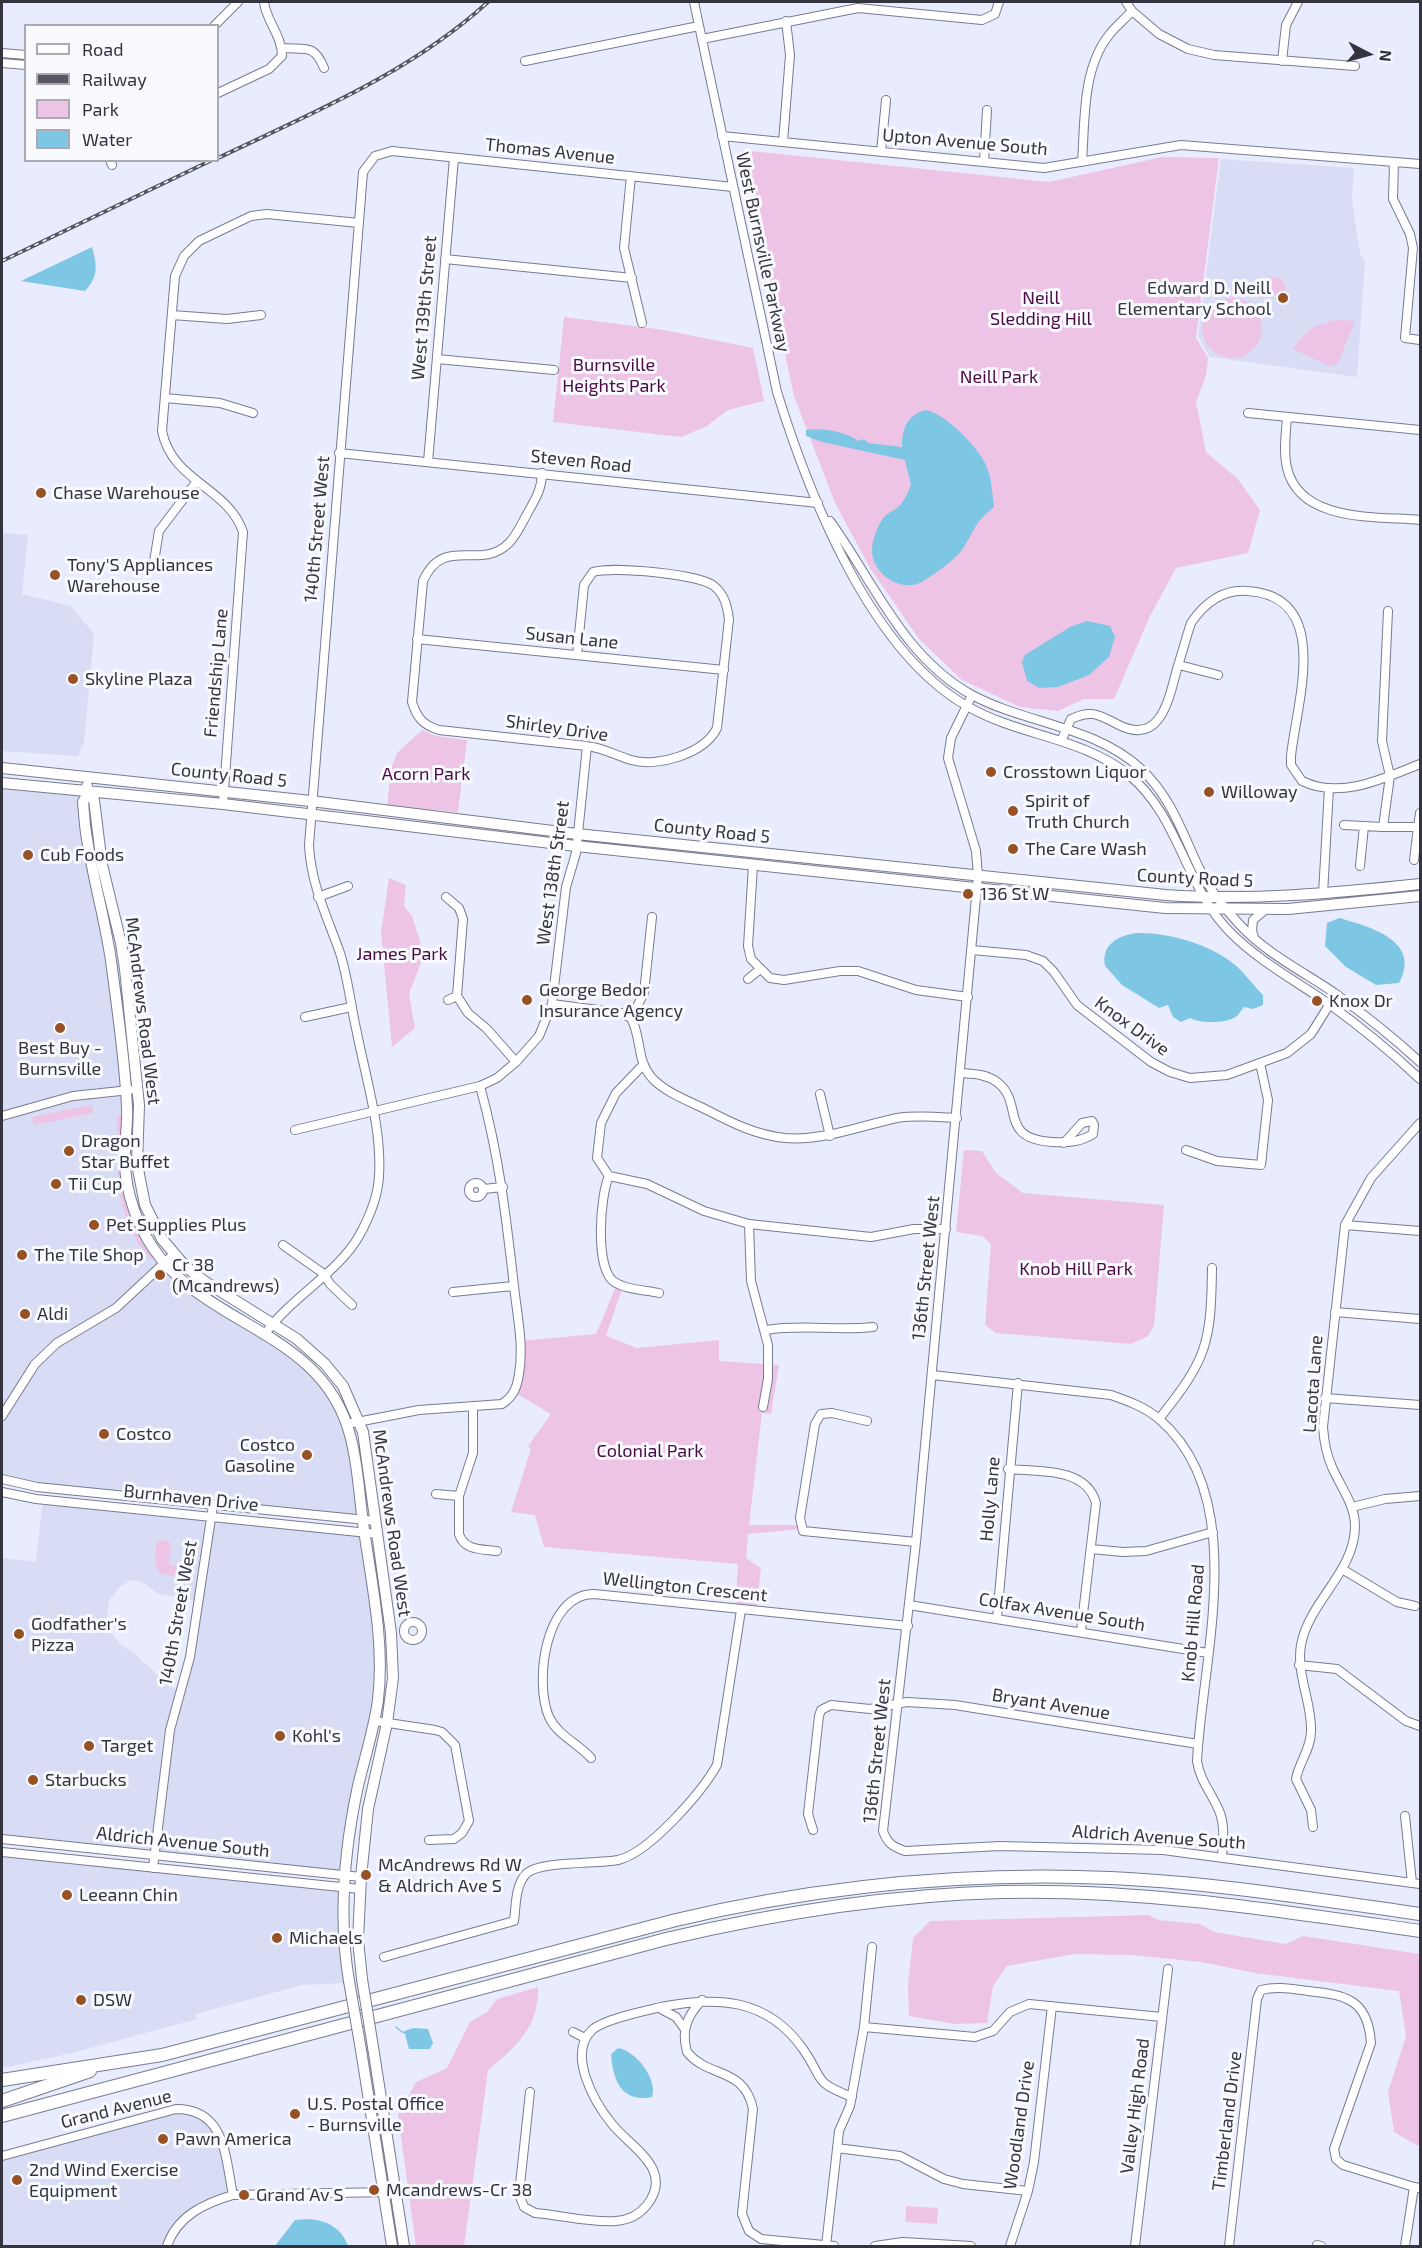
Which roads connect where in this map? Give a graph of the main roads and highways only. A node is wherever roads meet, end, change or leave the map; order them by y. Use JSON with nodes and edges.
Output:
{"nodes":[{"id":1,"x":2,"y":768,"type":"edge"},
{"id":2,"x":86,"y":777,"type":"junction"},
{"id":3,"x":2,"y":783,"type":"edge"},
{"id":4,"x":88,"y":793,"type":"junction"},
{"id":5,"x":1420,"y":884,"type":"edge"},
{"id":6,"x":1420,"y":896,"type":"edge"},
{"id":7,"x":1420,"y":1914,"type":"edge"},
{"id":8,"x":1420,"y":1931,"type":"edge"},
{"id":9,"x":106,"y":2065,"type":"junction"},
{"id":10,"x":2,"y":2080,"type":"edge"},
{"id":11,"x":2,"y":2101,"type":"edge"},
{"id":12,"x":3,"y":2116,"type":"edge"},
{"id":13,"x":392,"y":2247,"type":"edge"},
{"id":14,"x":404,"y":2247,"type":"edge"}],
"edges":[{"from":1,"to":2,"type":"main road","name":"County Road 5"},
{"from":2,"to":4,"type":"main road","name":"McAndrews Road West"},
{"from":2,"to":5,"type":"main road","name":"County Road 5"},
{"from":3,"to":4,"type":"main road","name":"County Road 5"},
{"from":4,"to":6,"type":"main road","name":"County Road 5"},
{"from":4,"to":13,"type":"main road","name":"McAndrews Road West","bridge":true},
{"from":4,"to":14,"type":"main road","name":"McAndrews Road West","bridge":true},
{"from":7,"to":9,"type":"highway"},
{"from":8,"to":12,"type":"highway"},
{"from":9,"to":10,"type":"highway"},
{"from":9,"to":11,"type":"highway"}]}
